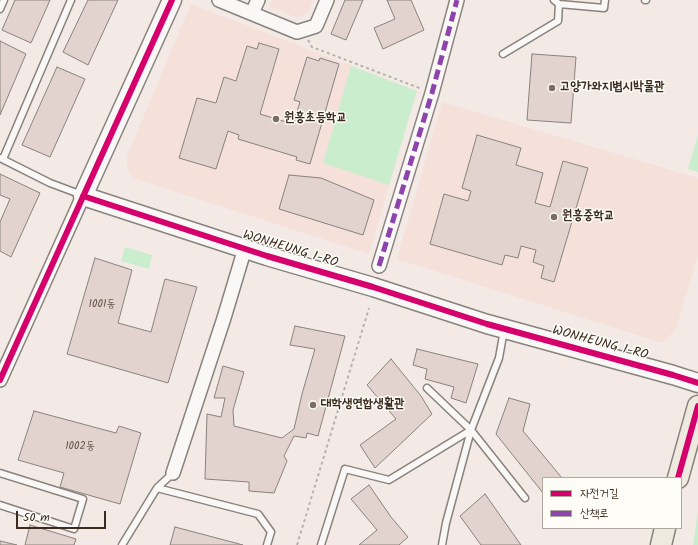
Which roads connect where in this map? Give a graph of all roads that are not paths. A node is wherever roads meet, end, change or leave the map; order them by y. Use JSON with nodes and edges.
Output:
{"nodes":[{"id":1,"x":4,"y":0,"type":"edge"},
{"id":2,"x":71,"y":0,"type":"edge"},
{"id":3,"x":172,"y":0,"type":"edge"},
{"id":4,"x":219,"y":0,"type":"edge"},
{"id":5,"x":258,"y":0,"type":"edge"},
{"id":6,"x":327,"y":0,"type":"edge"},
{"id":7,"x":458,"y":0,"type":"edge"},
{"id":8,"x":605,"y":0,"type":"edge"},
{"id":9,"x":556,"y":2,"type":"edge"},
{"id":10,"x":0,"y":9,"type":"edge"},
{"id":11,"x":252,"y":13,"type":"junction"},
{"id":12,"x":503,"y":54,"type":"dead end"},
{"id":13,"x":2,"y":159,"type":"edge"},
{"id":14,"x":84,"y":196,"type":"junction"},
{"id":15,"x":245,"y":248,"type":"junction"},
{"id":16,"x":379,"y":266,"type":"dead end"},
{"id":17,"x":504,"y":329,"type":"junction"},
{"id":18,"x":0,"y":380,"type":"edge"},
{"id":19,"x":698,"y":383,"type":"edge"},
{"id":20,"x":427,"y":388,"type":"dead end"},
{"id":21,"x":698,"y":406,"type":"edge"},
{"id":22,"x":471,"y":430,"type":"junction"},
{"id":23,"x":0,"y":473,"type":"edge"},
{"id":24,"x":173,"y":473,"type":"joint"},
{"id":25,"x":678,"y":477,"type":"edge"},
{"id":26,"x":157,"y":488,"type":"junction"},
{"id":27,"x":525,"y":498,"type":"dead end"},
{"id":28,"x":0,"y":505,"type":"edge"},
{"id":29,"x":665,"y":529,"type":"edge"},
{"id":30,"x":122,"y":545,"type":"edge"},
{"id":31,"x":267,"y":545,"type":"edge"},
{"id":32,"x":321,"y":545,"type":"edge"},
{"id":33,"x":442,"y":545,"type":"edge"},
{"id":34,"x":661,"y":545,"type":"edge"}],
"edges":[{"from":1,"to":10,"type":"lane"},
{"from":2,"to":13,"type":"lane"},
{"from":3,"to":14,"type":"street"},
{"from":4,"to":11,"type":"street"},
{"from":5,"to":11,"type":"street"},
{"from":6,"to":11,"type":"street"},
{"from":7,"to":16,"type":"street"},
{"from":8,"to":9,"type":"lane"},
{"from":9,"to":12,"type":"lane"},
{"from":13,"to":14,"type":"lane"},
{"from":14,"to":15,"type":"street","name":"WONHEUNG 1-RO"},
{"from":14,"to":18,"type":"street"},
{"from":15,"to":17,"type":"street","name":"WONHEUNG 1-RO"},
{"from":15,"to":24,"type":"street"},
{"from":17,"to":19,"type":"street","name":"WONHEUNG 1-RO"},
{"from":17,"to":22,"type":"lane"},
{"from":20,"to":22,"type":"lane"},
{"from":21,"to":25,"type":"main road"},
{"from":22,"to":27,"type":"lane"},
{"from":22,"to":32,"type":"lane"},
{"from":22,"to":33,"type":"lane"},
{"from":23,"to":28,"type":"lane"},
{"from":24,"to":26,"type":"lane"},
{"from":26,"to":30,"type":"lane"},
{"from":26,"to":31,"type":"lane"},
{"from":29,"to":34,"type":"main road"}]}
